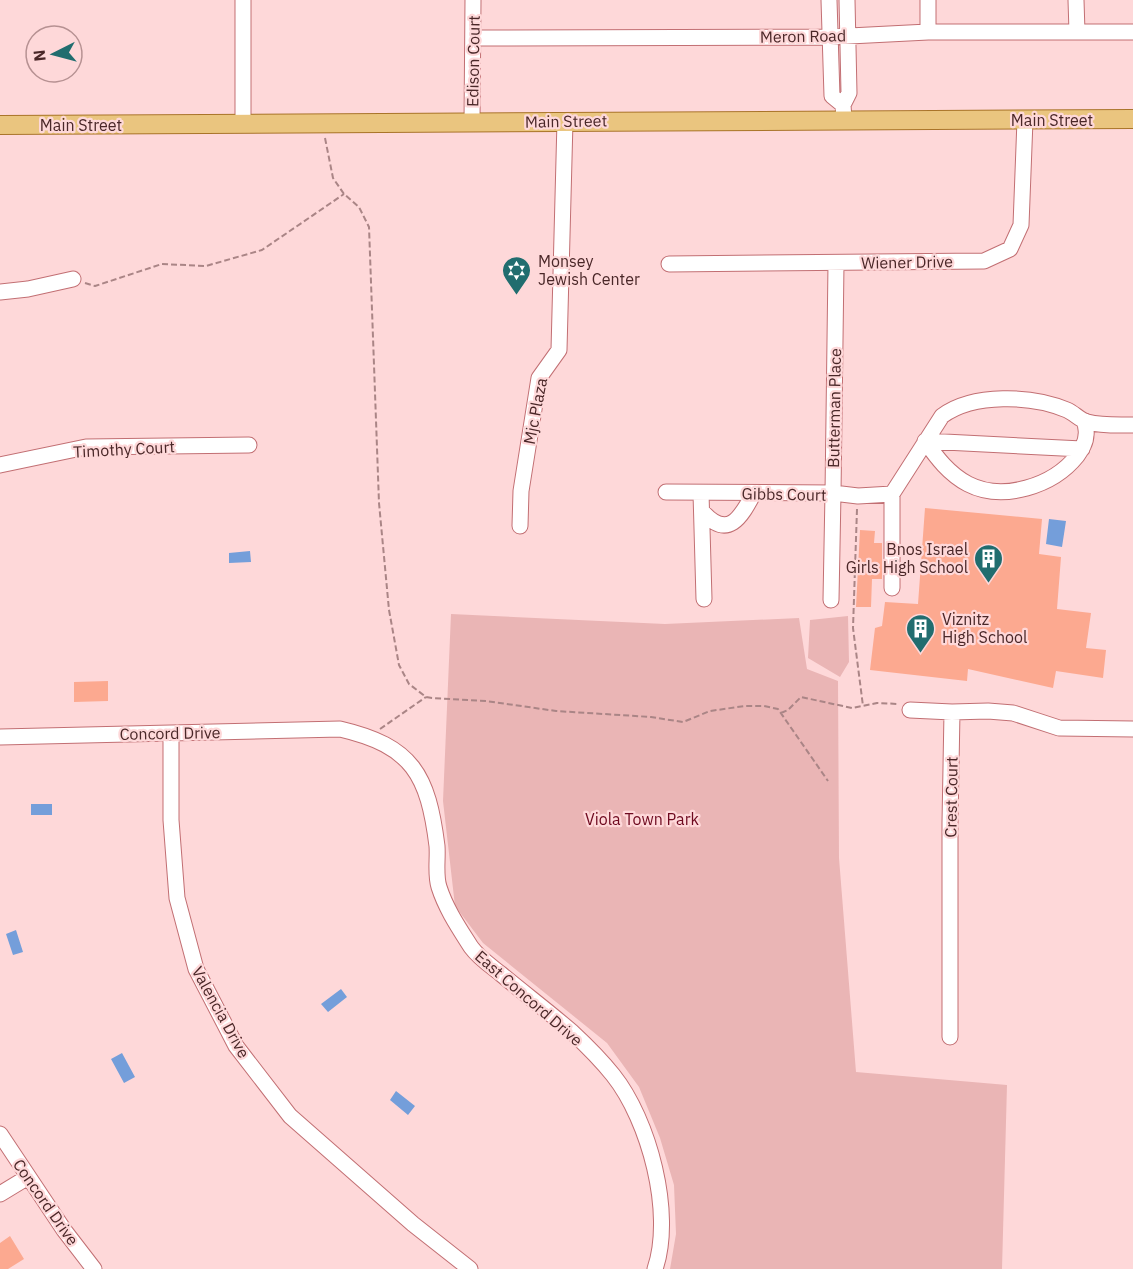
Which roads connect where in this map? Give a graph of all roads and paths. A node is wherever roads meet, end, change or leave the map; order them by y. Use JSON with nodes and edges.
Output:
{"nodes":[{"id":1,"x":243,"y":0,"type":"edge"},
{"id":2,"x":473,"y":0,"type":"edge"},
{"id":3,"x":829,"y":0,"type":"edge"},
{"id":4,"x":847,"y":0,"type":"edge"},
{"id":5,"x":928,"y":0,"type":"edge"},
{"id":6,"x":1076,"y":0,"type":"edge"},
{"id":7,"x":928,"y":32,"type":"junction"},
{"id":8,"x":1077,"y":32,"type":"junction"},
{"id":9,"x":1133,"y":32,"type":"edge"},
{"id":10,"x":848,"y":35,"type":"junction"},
{"id":11,"x":830,"y":37,"type":"junction"},
{"id":12,"x":473,"y":38,"type":"junction"},
{"id":13,"x":844,"y":112,"type":"junction"},
{"id":14,"x":1133,"y":119,"type":"edge"},
{"id":15,"x":1025,"y":120,"type":"junction"},
{"id":16,"x":565,"y":121,"type":"junction"},
{"id":17,"x":472,"y":123,"type":"junction"},
{"id":18,"x":243,"y":124,"type":"junction"},
{"id":19,"x":0,"y":125,"type":"edge"},
{"id":20,"x":325,"y":136,"type":"dead end"},
{"id":21,"x":344,"y":194,"type":"junction"},
{"id":22,"x":669,"y":264,"type":"dead end"},
{"id":23,"x":836,"y":264,"type":"junction"},
{"id":24,"x":73,"y":279,"type":"joint"},
{"id":25,"x":0,"y":292,"type":"edge"},
{"id":26,"x":1085,"y":421,"type":"junction"},
{"id":27,"x":1133,"y":424,"type":"edge"},
{"id":28,"x":925,"y":441,"type":"junction"},
{"id":29,"x":249,"y":445,"type":"dead end"},
{"id":30,"x":1082,"y":449,"type":"junction"},
{"id":31,"x":0,"y":465,"type":"edge"},
{"id":32,"x":666,"y":492,"type":"dead end"},
{"id":33,"x":701,"y":493,"type":"junction"},
{"id":34,"x":754,"y":493,"type":"junction"},
{"id":35,"x":833,"y":493,"type":"junction"},
{"id":36,"x":892,"y":494,"type":"junction"},
{"id":37,"x":858,"y":496,"type":"junction"},
{"id":38,"x":702,"y":511,"type":"junction"},
{"id":39,"x":520,"y":526,"type":"dead end"},
{"id":40,"x":892,"y":588,"type":"dead end"},
{"id":41,"x":704,"y":598,"type":"dead end"},
{"id":42,"x":831,"y":600,"type":"dead end"},
{"id":43,"x":426,"y":697,"type":"junction"},
{"id":44,"x":863,"y":706,"type":"junction"},
{"id":45,"x":910,"y":710,"type":"joint"},
{"id":46,"x":952,"y":712,"type":"junction"},
{"id":47,"x":781,"y":713,"type":"junction"},
{"id":48,"x":340,"y":729,"type":"joint"},
{"id":49,"x":1133,"y":729,"type":"edge"},
{"id":50,"x":171,"y":733,"type":"junction"},
{"id":51,"x":0,"y":738,"type":"edge"},
{"id":52,"x":374,"y":739,"type":"junction"},
{"id":53,"x":828,"y":781,"type":"dead end"},
{"id":54,"x":950,"y":1037,"type":"dead end"},
{"id":55,"x":0,"y":1134,"type":"edge"},
{"id":56,"x":28,"y":1177,"type":"junction"},
{"id":57,"x":0,"y":1194,"type":"edge"},
{"id":58,"x":94,"y":1269,"type":"edge"},
{"id":59,"x":470,"y":1269,"type":"edge"},
{"id":60,"x":655,"y":1269,"type":"edge"}],
"edges":[{"from":1,"to":18,"type":"street"},
{"from":2,"to":12,"type":"street","name":"Edison Court"},
{"from":3,"to":11,"type":"street"},
{"from":4,"to":10,"type":"street"},
{"from":5,"to":7,"type":"street"},
{"from":6,"to":8,"type":"street"},
{"from":7,"to":8,"type":"street","name":"Meron Road"},
{"from":7,"to":10,"type":"street","name":"Meron Road"},
{"from":8,"to":9,"type":"street","name":"Meron Road"},
{"from":10,"to":11,"type":"street","name":"Meron Road"},
{"from":10,"to":13,"type":"street"},
{"from":11,"to":12,"type":"street","name":"Meron Road"},
{"from":11,"to":13,"type":"street"},
{"from":12,"to":17,"type":"street","name":"Edison Court"},
{"from":13,"to":15,"type":"main road","name":"Main Street"},
{"from":13,"to":16,"type":"main road","name":"Main Street"},
{"from":14,"to":15,"type":"main road","name":"Main Street"},
{"from":15,"to":23,"type":"street","name":"Wiener Drive"},
{"from":16,"to":17,"type":"main road","name":"Main Street"},
{"from":16,"to":39,"type":"street","name":"Mjc Plaza"},
{"from":17,"to":18,"type":"main road","name":"Main Street"},
{"from":18,"to":19,"type":"main road","name":"Main Street"},
{"from":20,"to":21,"type":"path"},
{"from":21,"to":24,"type":"path"},
{"from":21,"to":43,"type":"path"},
{"from":22,"to":23,"type":"street","name":"Wiener Drive"},
{"from":23,"to":35,"type":"street","name":"Butterman Place"},
{"from":24,"to":25,"type":"street"},
{"from":26,"to":27,"type":"street"},
{"from":26,"to":28,"type":"street"},
{"from":26,"to":30,"type":"street"},
{"from":28,"to":30,"type":"street"},
{"from":28,"to":30,"type":"street"},
{"from":28,"to":36,"type":"street"},
{"from":29,"to":31,"type":"street","name":"Timothy Court"},
{"from":32,"to":33,"type":"street","name":"Gibbs Court"},
{"from":33,"to":34,"type":"street","name":"Gibbs Court"},
{"from":33,"to":38,"type":"street"},
{"from":34,"to":35,"type":"street","name":"Gibbs Court"},
{"from":34,"to":38,"type":"street"},
{"from":35,"to":37,"type":"street"},
{"from":35,"to":42,"type":"street","name":"Gibbs Court"},
{"from":36,"to":37,"type":"street"},
{"from":36,"to":40,"type":"street"},
{"from":37,"to":44,"type":"path"},
{"from":38,"to":41,"type":"street"},
{"from":43,"to":47,"type":"path"},
{"from":43,"to":52,"type":"path"},
{"from":44,"to":45,"type":"path"},
{"from":44,"to":47,"type":"path"},
{"from":45,"to":46,"type":"street"},
{"from":46,"to":49,"type":"street"},
{"from":46,"to":54,"type":"street","name":"Crest Court"},
{"from":47,"to":53,"type":"path"},
{"from":48,"to":50,"type":"street","name":"Concord Drive"},
{"from":48,"to":52,"type":"street","name":"East Concord Drive"},
{"from":50,"to":51,"type":"street","name":"Concord Drive"},
{"from":50,"to":59,"type":"street","name":"Valencia Drive"},
{"from":52,"to":60,"type":"street","name":"East Concord Drive"},
{"from":55,"to":56,"type":"street","name":"Concord Drive"},
{"from":56,"to":57,"type":"street"},
{"from":56,"to":58,"type":"street","name":"Concord Drive"}]}
